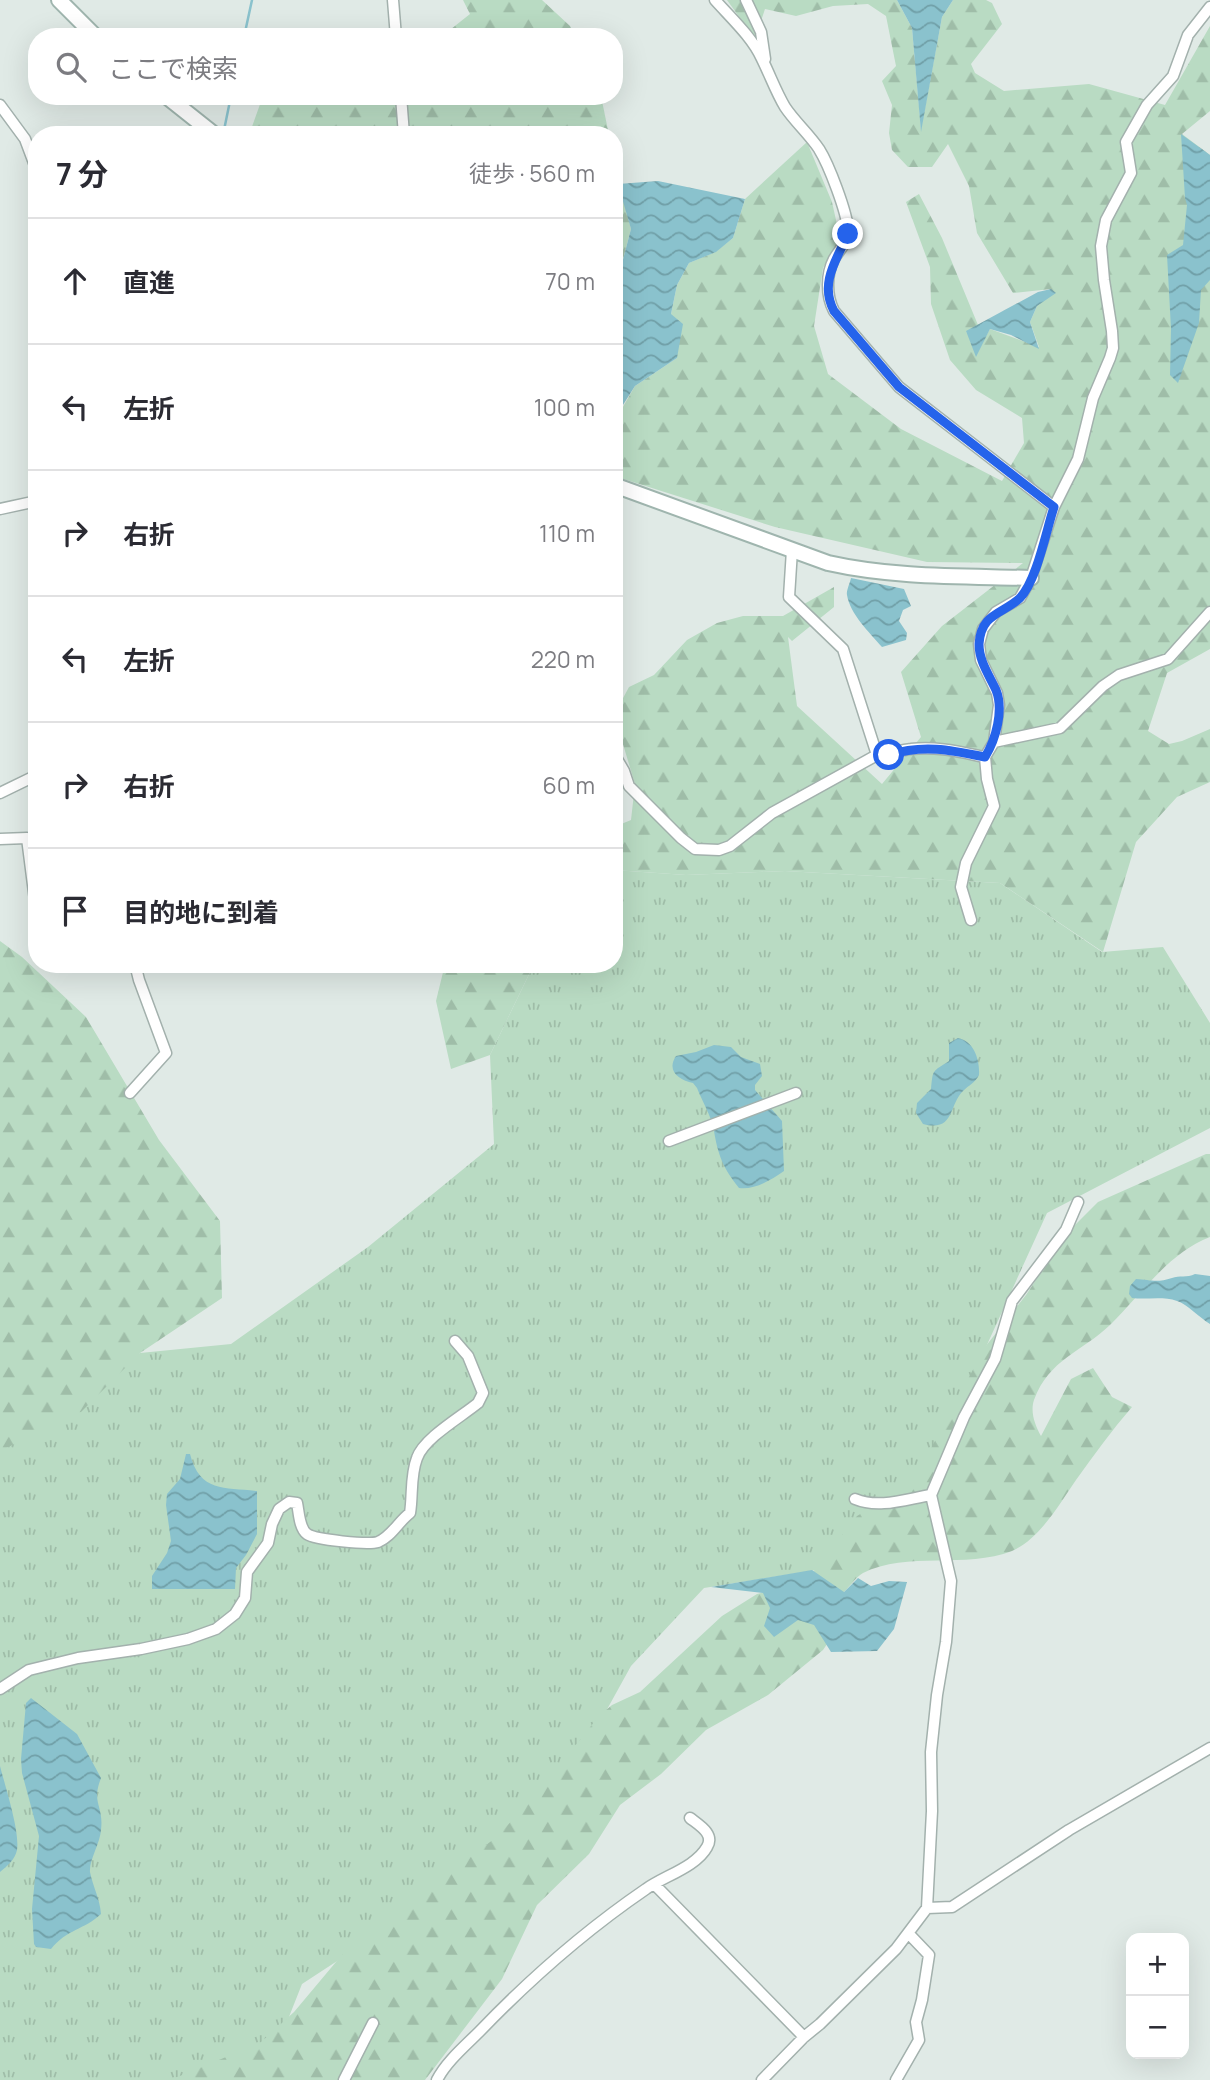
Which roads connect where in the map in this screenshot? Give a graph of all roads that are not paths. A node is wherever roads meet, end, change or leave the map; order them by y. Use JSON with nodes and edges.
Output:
{"nodes":[{"id":1,"x":59,"y":0,"type":"edge"},
{"id":2,"x":393,"y":0,"type":"edge"},
{"id":3,"x":715,"y":0,"type":"edge"},
{"id":4,"x":747,"y":0,"type":"edge"},
{"id":5,"x":1210,"y":7,"type":"edge"},
{"id":6,"x":87,"y":28,"type":"edge"},
{"id":7,"x":395,"y":28,"type":"edge"},
{"id":8,"x":768,"y":75,"type":"junction"},
{"id":9,"x":0,"y":105,"type":"edge"},
{"id":10,"x":177,"y":105,"type":"edge"},
{"id":11,"x":402,"y":105,"type":"edge"},
{"id":12,"x":204,"y":126,"type":"edge"},
{"id":13,"x":403,"y":126,"type":"edge"},
{"id":14,"x":28,"y":147,"type":"edge"},
{"id":15,"x":623,"y":488,"type":"edge"},
{"id":16,"x":28,"y":503,"type":"edge"},
{"id":17,"x":1054,"y":507,"type":"junction"},
{"id":18,"x":0,"y":509,"type":"edge"},
{"id":19,"x":792,"y":550,"type":"junction"},
{"id":20,"x":1031,"y":578,"type":"junction"},
{"id":21,"x":1210,"y":612,"type":"edge"},
{"id":22,"x":994,"y":742,"type":"junction"},
{"id":23,"x":877,"y":755,"type":"junction"},
{"id":24,"x":985,"y":757,"type":"junction"},
{"id":25,"x":623,"y":769,"type":"edge"},
{"id":26,"x":28,"y":779,"type":"edge"},
{"id":27,"x":0,"y":793,"type":"edge"},
{"id":28,"x":0,"y":839,"type":"edge"},
{"id":29,"x":28,"y":846,"type":"edge"},
{"id":30,"x":971,"y":920,"type":"dead end"},
{"id":31,"x":137,"y":973,"type":"edge"},
{"id":32,"x":131,"y":1093,"type":"dead end"},
{"id":33,"x":796,"y":1093,"type":"dead end"},
{"id":34,"x":669,"y":1141,"type":"dead end"},
{"id":35,"x":1078,"y":1202,"type":"dead end"},
{"id":36,"x":455,"y":1341,"type":"dead end"},
{"id":37,"x":931,"y":1495,"type":"junction"},
{"id":38,"x":855,"y":1499,"type":"dead end"},
{"id":39,"x":0,"y":1689,"type":"edge"},
{"id":40,"x":1210,"y":1748,"type":"edge"},
{"id":41,"x":690,"y":1818,"type":"dead end"},
{"id":42,"x":654,"y":1884,"type":"junction"},
{"id":43,"x":927,"y":1908,"type":"junction"},
{"id":44,"x":908,"y":1933,"type":"junction"},
{"id":45,"x":373,"y":2023,"type":"dead end"},
{"id":46,"x":804,"y":2037,"type":"junction"},
{"id":47,"x":344,"y":2080,"type":"edge"},
{"id":48,"x":437,"y":2080,"type":"edge"},
{"id":49,"x":762,"y":2080,"type":"edge"},
{"id":50,"x":896,"y":2080,"type":"edge"}],
"edges":[{"from":1,"to":6,"type":"street"},
{"from":2,"to":7,"type":"street"},
{"from":3,"to":8,"type":"street"},
{"from":4,"to":8,"type":"street"},
{"from":5,"to":17,"type":"street"},
{"from":8,"to":17,"type":"street"},
{"from":9,"to":14,"type":"street"},
{"from":10,"to":12,"type":"street"},
{"from":11,"to":13,"type":"street"},
{"from":15,"to":19,"type":"street"},
{"from":16,"to":18,"type":"street"},
{"from":17,"to":20,"type":"street"},
{"from":19,"to":20,"type":"street"},
{"from":19,"to":23,"type":"street"},
{"from":20,"to":22,"type":"street"},
{"from":21,"to":22,"type":"street"},
{"from":22,"to":24,"type":"street"},
{"from":23,"to":24,"type":"street"},
{"from":23,"to":25,"type":"street"},
{"from":24,"to":30,"type":"street"},
{"from":26,"to":27,"type":"street"},
{"from":28,"to":29,"type":"street"},
{"from":31,"to":32,"type":"street"},
{"from":33,"to":34,"type":"street"},
{"from":35,"to":37,"type":"street"},
{"from":36,"to":39,"type":"street"},
{"from":37,"to":38,"type":"street"},
{"from":37,"to":43,"type":"street"},
{"from":40,"to":43,"type":"street"},
{"from":41,"to":42,"type":"street"},
{"from":42,"to":46,"type":"street"},
{"from":42,"to":48,"type":"street"},
{"from":43,"to":44,"type":"street"},
{"from":44,"to":46,"type":"street"},
{"from":44,"to":50,"type":"street"},
{"from":45,"to":47,"type":"street"},
{"from":46,"to":49,"type":"street"}]}
